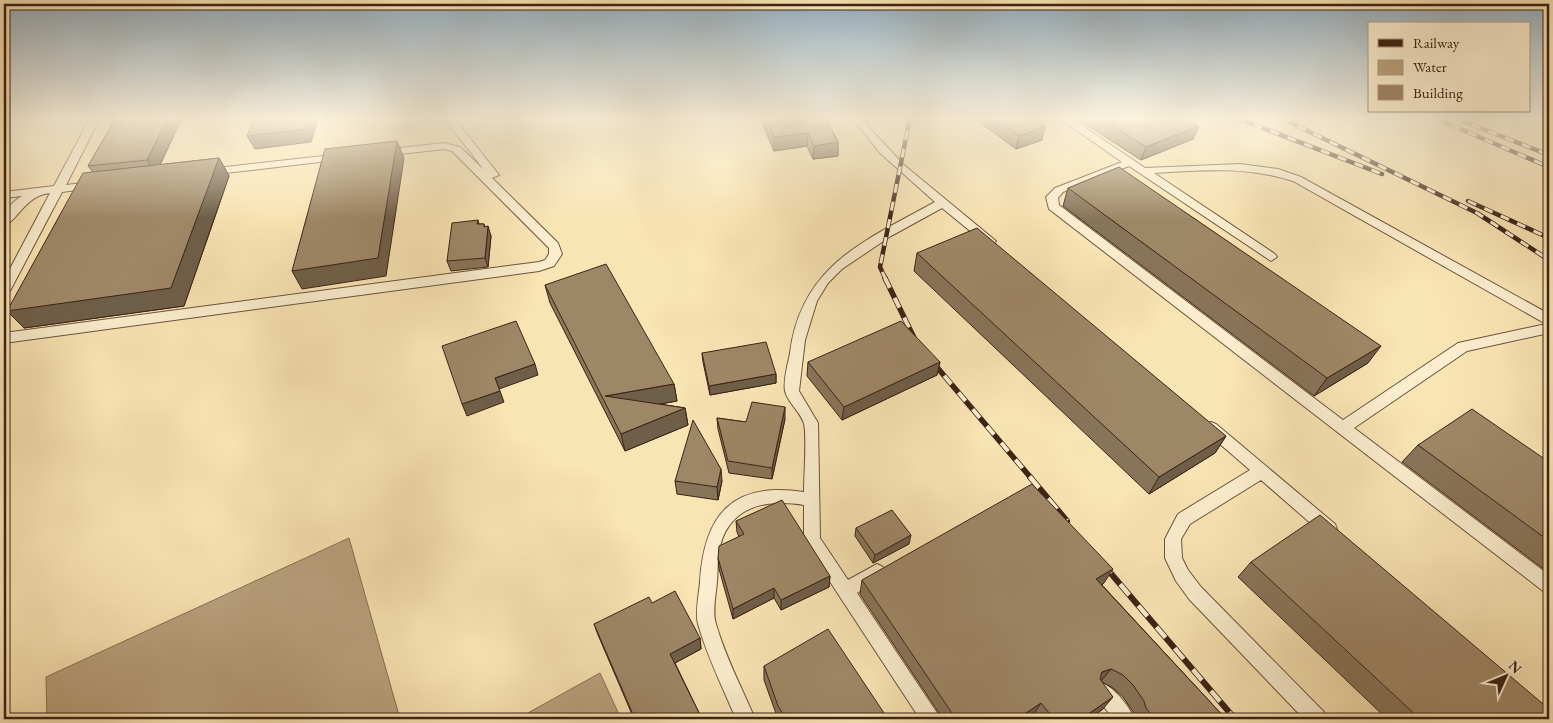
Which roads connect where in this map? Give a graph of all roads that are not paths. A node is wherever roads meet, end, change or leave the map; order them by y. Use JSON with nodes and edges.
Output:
{"nodes":[{"id":1,"x":77,"y":152,"type":"edge"},
{"id":2,"x":395,"y":152,"type":"edge"},
{"id":3,"x":459,"y":152,"type":"edge"},
{"id":4,"x":474,"y":152,"type":"edge"},
{"id":5,"x":887,"y":152,"type":"edge"},
{"id":6,"x":1115,"y":152,"type":"edge"},
{"id":7,"x":369,"y":154,"type":"edge"},
{"id":8,"x":349,"y":156,"type":"edge"},
{"id":9,"x":1130,"y":162,"type":"junction"},
{"id":10,"x":1142,"y":171,"type":"junction"},
{"id":11,"x":194,"y":174,"type":"edge"},
{"id":12,"x":106,"y":184,"type":"edge"},
{"id":13,"x":58,"y":189,"type":"junction"},
{"id":14,"x":4,"y":195,"type":"edge"},
{"id":15,"x":944,"y":202,"type":"junction"},
{"id":16,"x":515,"y":206,"type":"junction"},
{"id":17,"x":4,"y":222,"type":"edge"},
{"id":18,"x":1004,"y":253,"type":"edge"},
{"id":19,"x":1271,"y":257,"type":"dead end"},
{"id":20,"x":4,"y":291,"type":"edge"},
{"id":21,"x":1549,"y":320,"type":"edge"},
{"id":22,"x":1549,"y":328,"type":"edge"},
{"id":23,"x":4,"y":338,"type":"edge"},
{"id":24,"x":1201,"y":420,"type":"edge"},
{"id":25,"x":1342,"y":428,"type":"junction"},
{"id":26,"x":1262,"y":471,"type":"junction"},
{"id":27,"x":812,"y":500,"type":"junction"},
{"id":28,"x":1337,"y":536,"type":"edge"},
{"id":29,"x":895,"y":562,"type":"edge"},
{"id":30,"x":1549,"y":585,"type":"edge"},
{"id":31,"x":845,"y":591,"type":"junction"},
{"id":32,"x":1102,"y":692,"type":"edge"},
{"id":33,"x":745,"y":719,"type":"edge"},
{"id":34,"x":931,"y":719,"type":"edge"},
{"id":35,"x":1125,"y":719,"type":"edge"},
{"id":36,"x":1317,"y":719,"type":"edge"}],
"edges":[{"from":1,"to":13,"type":"lane"},
{"from":2,"to":7,"type":"lane"},
{"from":3,"to":16,"type":"lane"},
{"from":4,"to":16,"type":"lane"},
{"from":5,"to":15,"type":"lane"},
{"from":6,"to":9,"type":"lane"},
{"from":8,"to":11,"type":"lane"},
{"from":9,"to":10,"type":"lane"},
{"from":9,"to":25,"type":"lane"},
{"from":10,"to":19,"type":"lane"},
{"from":10,"to":21,"type":"lane"},
{"from":12,"to":13,"type":"lane"},
{"from":13,"to":14,"type":"lane"},
{"from":13,"to":17,"type":"lane"},
{"from":13,"to":20,"type":"lane"},
{"from":15,"to":18,"type":"lane"},
{"from":15,"to":27,"type":"lane"},
{"from":16,"to":23,"type":"lane"},
{"from":22,"to":25,"type":"lane"},
{"from":24,"to":26,"type":"lane"},
{"from":25,"to":30,"type":"lane"},
{"from":26,"to":28,"type":"lane"},
{"from":26,"to":36,"type":"lane"},
{"from":27,"to":31,"type":"lane"},
{"from":27,"to":33,"type":"lane"},
{"from":29,"to":31,"type":"lane"},
{"from":31,"to":34,"type":"lane"},
{"from":32,"to":35,"type":"lane"}]}
